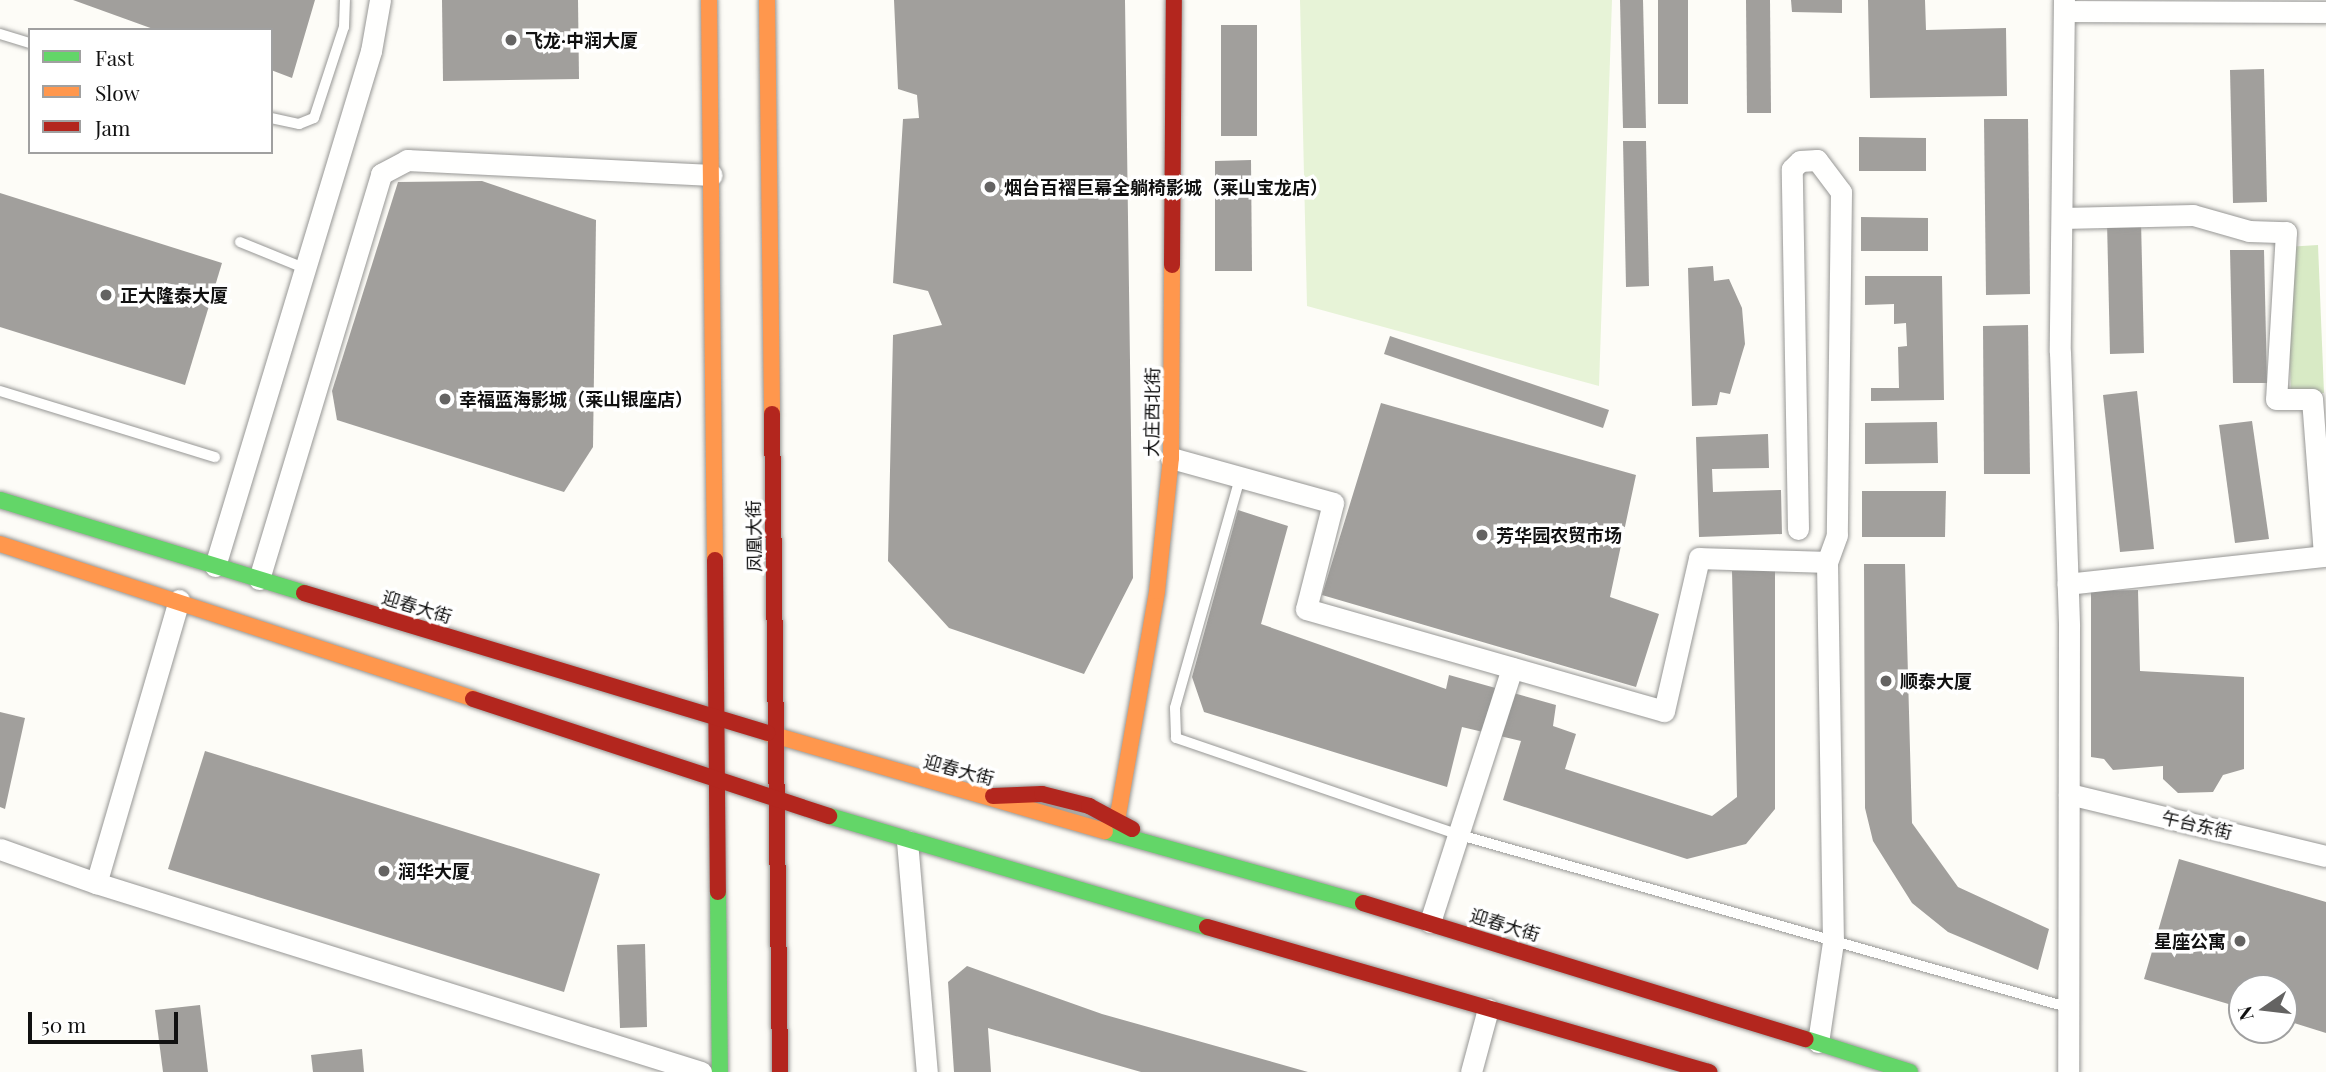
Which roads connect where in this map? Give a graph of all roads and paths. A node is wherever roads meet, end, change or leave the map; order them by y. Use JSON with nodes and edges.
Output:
{"nodes":[{"id":1,"x":345,"y":0,"type":"edge"},
{"id":2,"x":380,"y":0,"type":"edge"},
{"id":3,"x":709,"y":0,"type":"edge"},
{"id":4,"x":767,"y":0,"type":"edge"},
{"id":5,"x":1174,"y":0,"type":"edge"},
{"id":6,"x":2064,"y":5,"type":"edge"},
{"id":7,"x":2326,"y":12,"type":"edge"},
{"id":8,"x":0,"y":34,"type":"edge"},
{"id":9,"x":28,"y":42,"type":"edge"},
{"id":10,"x":273,"y":118,"type":"edge"},
{"id":11,"x":712,"y":175,"type":"junction"},
{"id":12,"x":2062,"y":218,"type":"junction"},
{"id":13,"x":240,"y":242,"type":"dead end"},
{"id":14,"x":304,"y":268,"type":"junction"},
{"id":15,"x":0,"y":391,"type":"edge"},
{"id":16,"x":215,"y":457,"type":"dead end"},
{"id":17,"x":1171,"y":458,"type":"junction"},
{"id":18,"x":1240,"y":478,"type":"junction"},
{"id":19,"x":0,"y":500,"type":"edge"},
{"id":20,"x":1798,"y":529,"type":"dead end"},
{"id":21,"x":0,"y":544,"type":"edge"},
{"id":22,"x":2325,"y":556,"type":"edge"},
{"id":23,"x":1827,"y":562,"type":"junction"},
{"id":24,"x":215,"y":566,"type":"junction"},
{"id":25,"x":259,"y":579,"type":"junction"},
{"id":26,"x":2068,"y":584,"type":"junction"},
{"id":27,"x":179,"y":600,"type":"junction"},
{"id":28,"x":1512,"y":668,"type":"junction"},
{"id":29,"x":717,"y":719,"type":"junction"},
{"id":30,"x":775,"y":736,"type":"junction"},
{"id":31,"x":718,"y":779,"type":"junction"},
{"id":32,"x":2068,"y":794,"type":"junction"},
{"id":33,"x":984,"y":797,"type":"junction"},
{"id":34,"x":776,"y":799,"type":"junction"},
{"id":35,"x":1117,"y":821,"type":"junction"},
{"id":36,"x":1460,"y":835,"type":"junction"},
{"id":37,"x":907,"y":841,"type":"junction"},
{"id":38,"x":1160,"y":844,"type":"junction"},
{"id":39,"x":0,"y":849,"type":"edge"},
{"id":40,"x":2326,"y":856,"type":"edge"},
{"id":41,"x":96,"y":883,"type":"junction"},
{"id":42,"x":1430,"y":922,"type":"junction"},
{"id":43,"x":1833,"y":942,"type":"junction"},
{"id":44,"x":2067,"y":1007,"type":"junction"},
{"id":45,"x":1488,"y":1009,"type":"junction"},
{"id":46,"x":1818,"y":1042,"type":"junction"},
{"id":47,"x":701,"y":1072,"type":"edge"},
{"id":48,"x":720,"y":1072,"type":"edge"},
{"id":49,"x":780,"y":1072,"type":"edge"},
{"id":50,"x":927,"y":1072,"type":"edge"},
{"id":51,"x":1471,"y":1072,"type":"edge"},
{"id":52,"x":1709,"y":1072,"type":"edge"},
{"id":53,"x":1910,"y":1072,"type":"edge"},
{"id":54,"x":2068,"y":1072,"type":"edge"}],
"edges":[{"from":1,"to":10,"type":"lane"},
{"from":2,"to":14,"type":"street"},
{"from":3,"to":11,"type":"main road"},
{"from":4,"to":30,"type":"main road","name":"凤凰大街"},
{"from":5,"to":17,"type":"main road","name":"大庄西北街"},
{"from":6,"to":7,"type":"street"},
{"from":6,"to":12,"type":"street"},
{"from":8,"to":9,"type":"lane"},
{"from":11,"to":25,"type":"street"},
{"from":11,"to":29,"type":"main road"},
{"from":12,"to":22,"type":"street"},
{"from":12,"to":26,"type":"street"},
{"from":13,"to":14,"type":"lane"},
{"from":14,"to":24,"type":"street"},
{"from":15,"to":16,"type":"lane"},
{"from":17,"to":18,"type":"street"},
{"from":17,"to":35,"type":"main road","name":"大庄西北街"},
{"from":18,"to":28,"type":"street"},
{"from":18,"to":36,"type":"lane"},
{"from":19,"to":24,"type":"main road","name":"迎春大街"},
{"from":20,"to":23,"type":"street"},
{"from":21,"to":27,"type":"main road"},
{"from":22,"to":26,"type":"street"},
{"from":23,"to":28,"type":"street"},
{"from":23,"to":43,"type":"street"},
{"from":24,"to":25,"type":"main road","name":"迎春大街"},
{"from":25,"to":29,"type":"main road","name":"迎春大街"},
{"from":26,"to":32,"type":"street"},
{"from":27,"to":31,"type":"main road"},
{"from":27,"to":41,"type":"street"},
{"from":28,"to":36,"type":"street"},
{"from":29,"to":30,"type":"main road","name":"迎春大街"},
{"from":29,"to":31,"type":"main road"},
{"from":30,"to":33,"type":"main road","name":"迎春大街"},
{"from":30,"to":34,"type":"main road","name":"凤凰大街"},
{"from":31,"to":34,"type":"main road"},
{"from":31,"to":48,"type":"main road"},
{"from":32,"to":40,"type":"street","name":"午台东街"},
{"from":32,"to":44,"type":"street"},
{"from":33,"to":35,"type":"main road"},
{"from":33,"to":38,"type":"main road","name":"迎春大街"},
{"from":34,"to":37,"type":"main road"},
{"from":34,"to":49,"type":"main road","name":"凤凰大街"},
{"from":35,"to":38,"type":"main road"},
{"from":36,"to":42,"type":"street"},
{"from":36,"to":43,"type":"lane"},
{"from":37,"to":45,"type":"main road"},
{"from":37,"to":50,"type":"street"},
{"from":38,"to":42,"type":"main road","name":"迎春大街"},
{"from":39,"to":41,"type":"street"},
{"from":41,"to":47,"type":"street"},
{"from":42,"to":46,"type":"main road","name":"迎春大街"},
{"from":43,"to":44,"type":"lane"},
{"from":43,"to":46,"type":"street"},
{"from":44,"to":54,"type":"street"},
{"from":45,"to":51,"type":"street"},
{"from":45,"to":52,"type":"main road"},
{"from":46,"to":53,"type":"main road","name":"迎春大街"}]}
